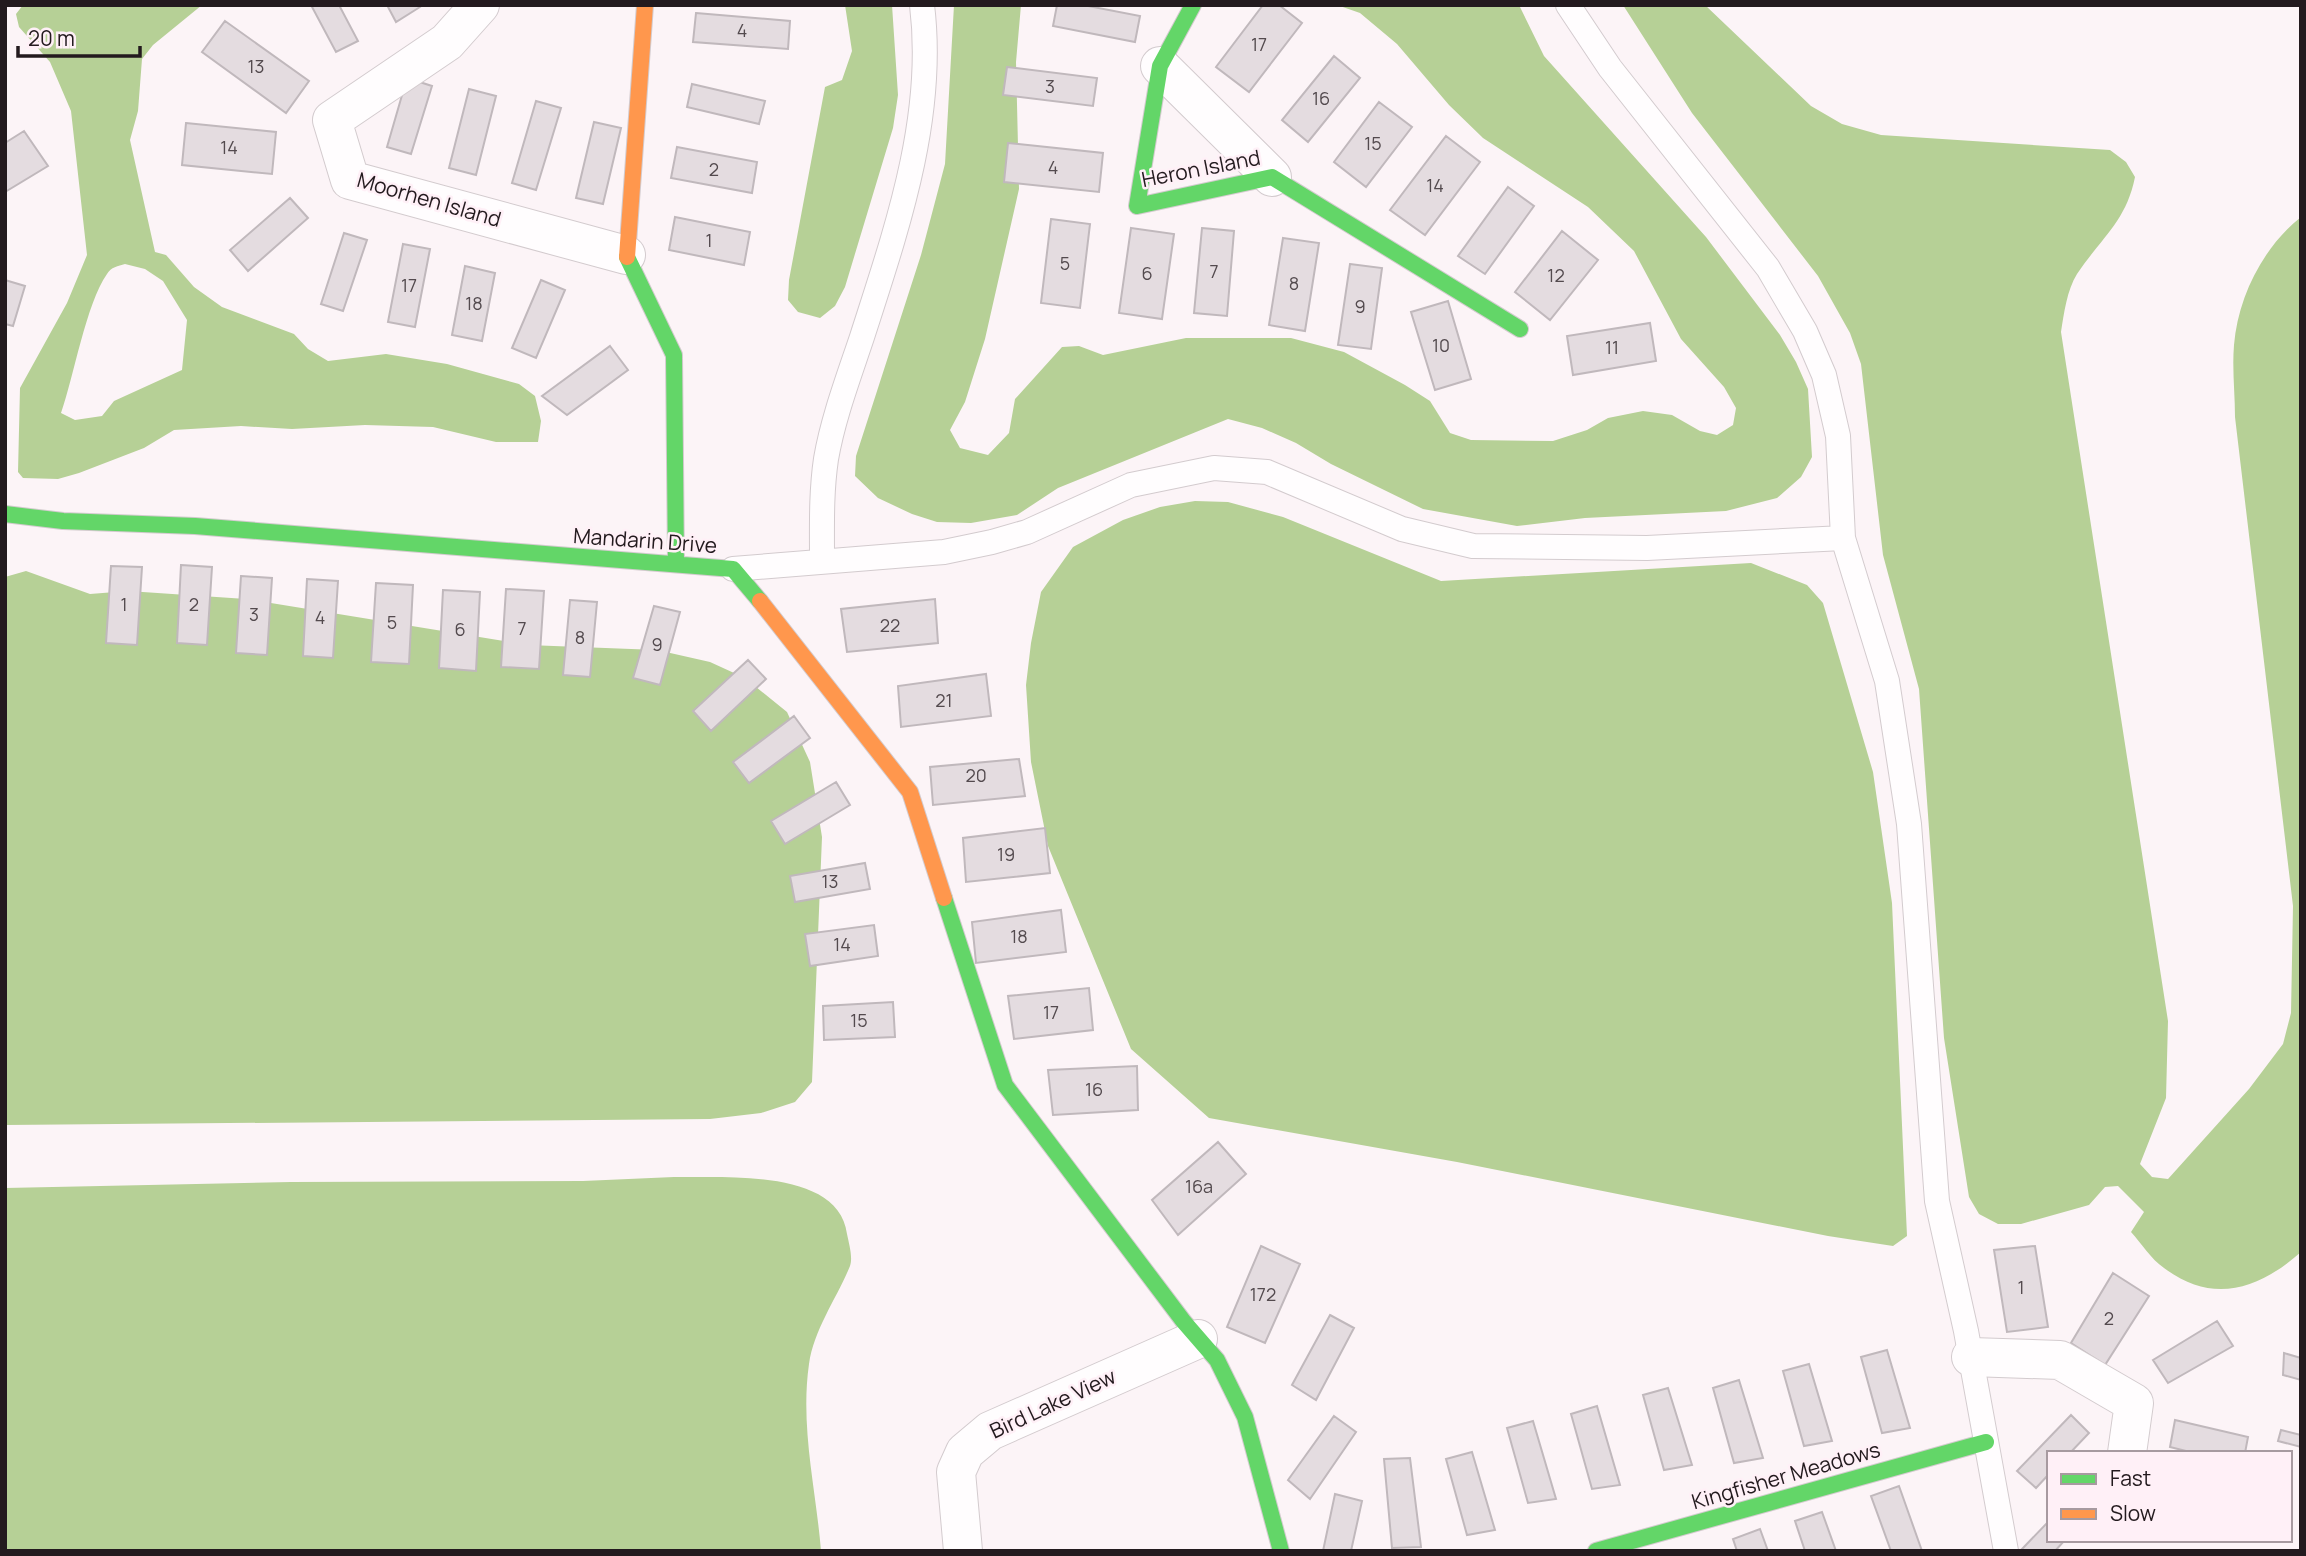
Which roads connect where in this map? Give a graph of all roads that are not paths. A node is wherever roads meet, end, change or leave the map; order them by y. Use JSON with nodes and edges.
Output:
{"nodes":[{"id":1,"x":480,"y":5,"type":"edge"},
{"id":2,"x":645,"y":5,"type":"edge"},
{"id":3,"x":922,"y":5,"type":"edge"},
{"id":4,"x":1193,"y":5,"type":"edge"},
{"id":5,"x":1568,"y":5,"type":"edge"},
{"id":6,"x":1160,"y":66,"type":"junction"},
{"id":7,"x":1272,"y":177,"type":"junction"},
{"id":8,"x":626,"y":255,"type":"junction"},
{"id":9,"x":1520,"y":329,"type":"dead end"},
{"id":10,"x":5,"y":514,"type":"edge"},
{"id":11,"x":1843,"y":538,"type":"junction"},
{"id":12,"x":822,"y":560,"type":"junction"},
{"id":13,"x":676,"y":564,"type":"junction"},
{"id":14,"x":733,"y":569,"type":"junction"},
{"id":15,"x":1198,"y":1339,"type":"junction"},
{"id":16,"x":1971,"y":1357,"type":"junction"},
{"id":17,"x":1986,"y":1442,"type":"junction"},
{"id":18,"x":2127,"y":1451,"type":"edge"},
{"id":19,"x":963,"y":1551,"type":"edge"},
{"id":20,"x":1281,"y":1551,"type":"edge"},
{"id":21,"x":1596,"y":1551,"type":"edge"},
{"id":22,"x":2006,"y":1551,"type":"edge"}],
"edges":[{"from":1,"to":8,"type":"street","name":"Moorhen Island"},
{"from":2,"to":8,"type":"street"},
{"from":3,"to":12,"type":"lane"},
{"from":4,"to":6,"type":"street","name":"Heron Island"},
{"from":5,"to":11,"type":"lane"},
{"from":6,"to":7,"type":"street"},
{"from":6,"to":7,"type":"street","name":"Heron Island"},
{"from":7,"to":9,"type":"street","name":"Heron Island"},
{"from":8,"to":13,"type":"street"},
{"from":10,"to":13,"type":"street","name":"Mandarin Drive"},
{"from":11,"to":12,"type":"lane"},
{"from":11,"to":16,"type":"lane"},
{"from":12,"to":14,"type":"lane"},
{"from":13,"to":14,"type":"street","name":"Mandarin Drive"},
{"from":14,"to":15,"type":"street","name":"Mandarin Drive"},
{"from":15,"to":19,"type":"street","name":"Bird Lake View"},
{"from":15,"to":20,"type":"street"},
{"from":16,"to":17,"type":"lane"},
{"from":16,"to":18,"type":"street"},
{"from":17,"to":21,"type":"street","name":"Kingfisher Meadows"},
{"from":17,"to":22,"type":"lane"}]}
